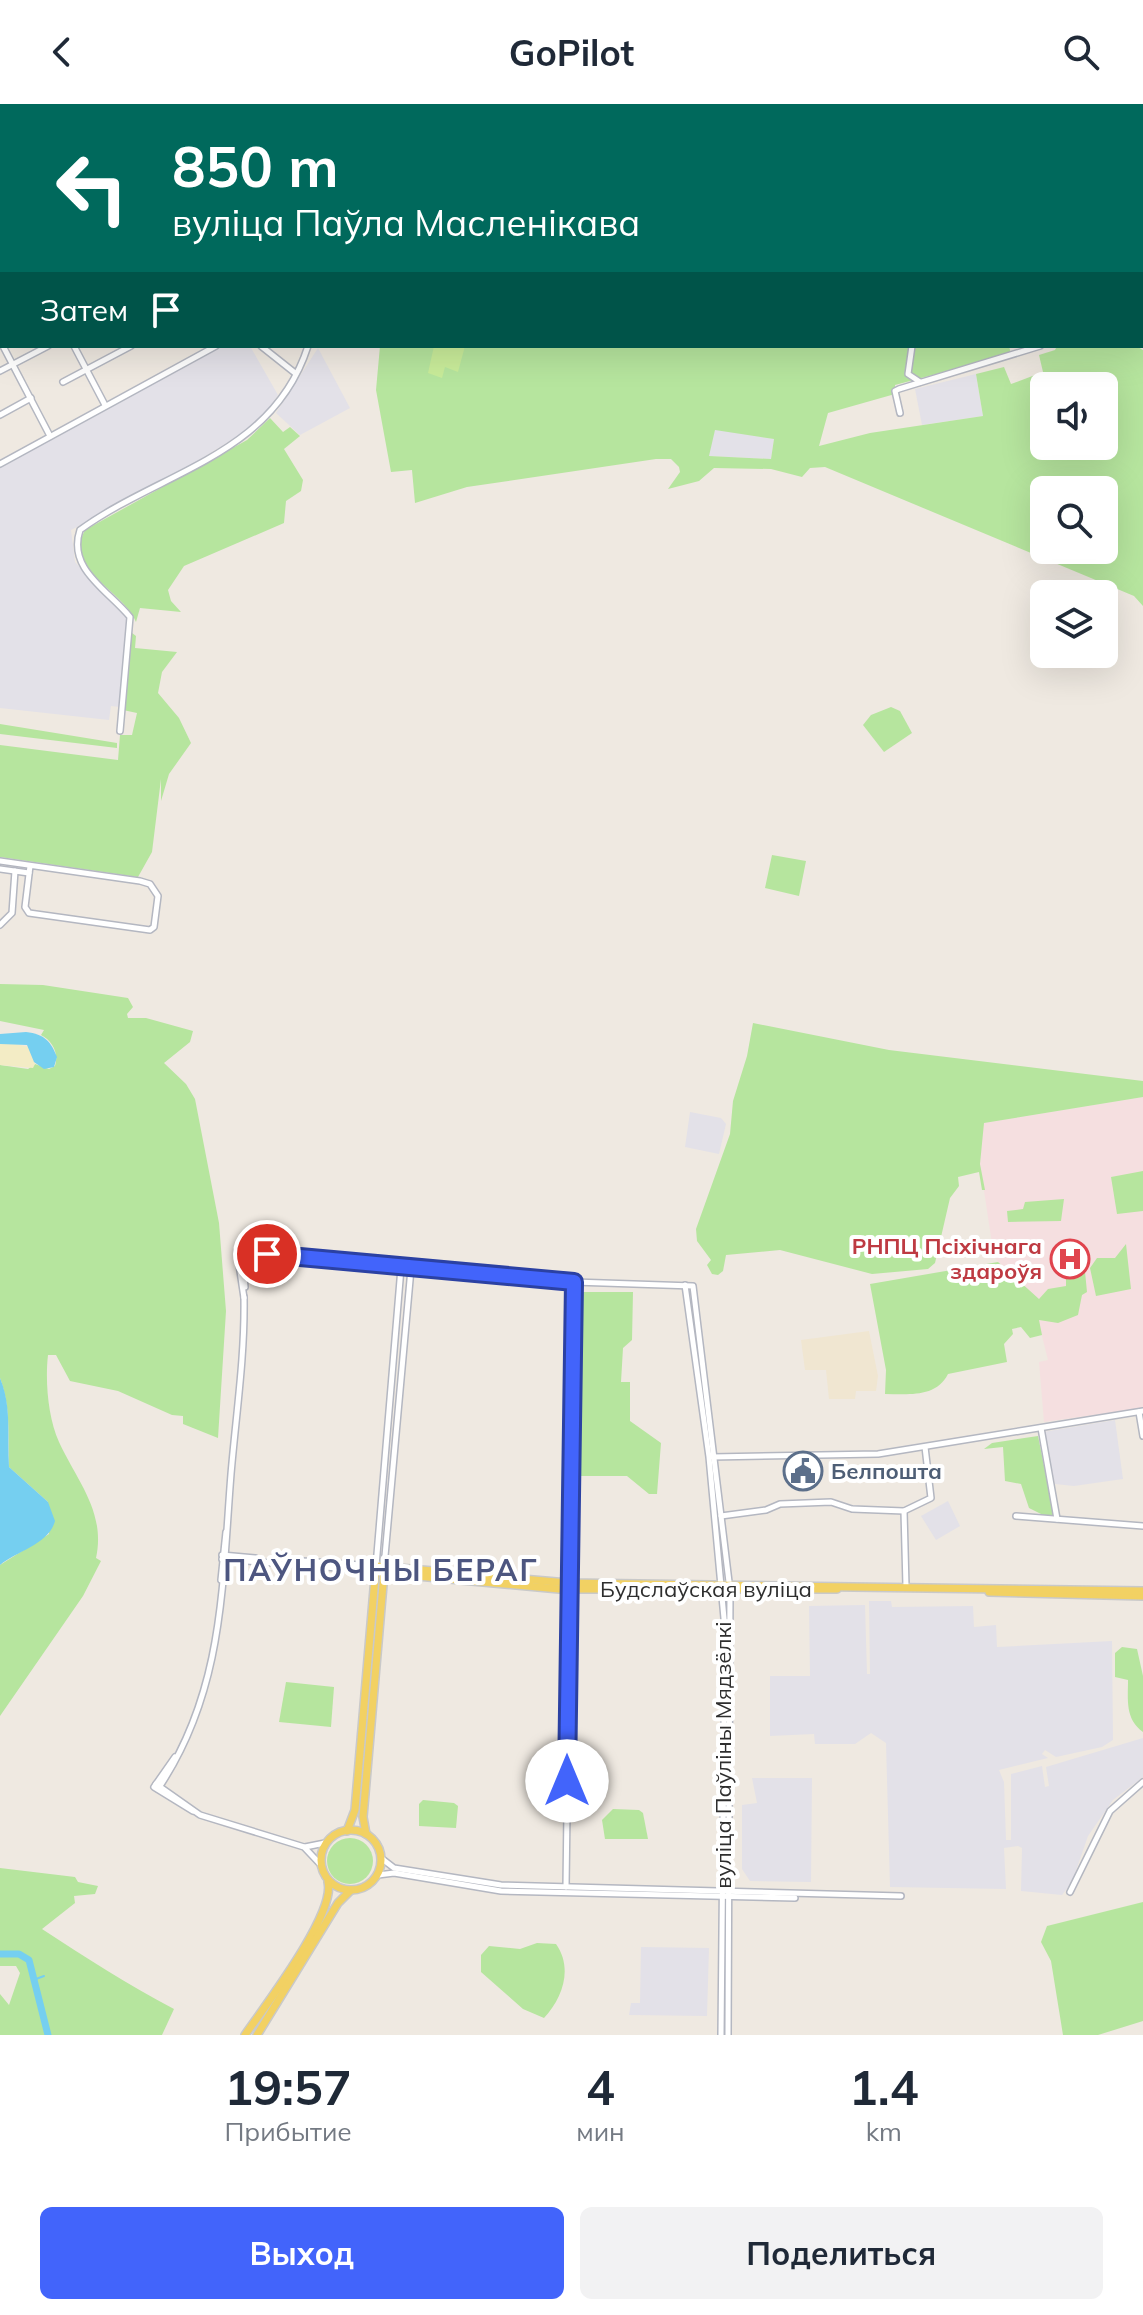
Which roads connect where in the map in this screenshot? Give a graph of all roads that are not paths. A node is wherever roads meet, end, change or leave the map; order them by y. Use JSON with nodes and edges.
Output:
{"nodes":[{"id":1,"x":4,"y":348,"type":"edge"},
{"id":2,"x":44,"y":348,"type":"edge"},
{"id":3,"x":75,"y":348,"type":"edge"},
{"id":4,"x":127,"y":348,"type":"edge"},
{"id":5,"x":212,"y":348,"type":"edge"},
{"id":6,"x":264,"y":348,"type":"edge"},
{"id":7,"x":307,"y":348,"type":"edge"},
{"id":8,"x":912,"y":348,"type":"edge"},
{"id":9,"x":1033,"y":348,"type":"edge"},
{"id":10,"x":12,"y":364,"type":"junction"},
{"id":11,"x":87,"y":370,"type":"junction"},
{"id":12,"x":0,"y":371,"type":"edge"},
{"id":13,"x":295,"y":373,"type":"junction"},
{"id":14,"x":63,"y":382,"type":"dead end"},
{"id":15,"x":922,"y":382,"type":"junction"},
{"id":16,"x":31,"y":398,"type":"junction"},
{"id":17,"x":105,"y":405,"type":"junction"},
{"id":18,"x":900,"y":413,"type":"dead end"},
{"id":19,"x":0,"y":415,"type":"edge"},
{"id":20,"x":50,"y":436,"type":"junction"},
{"id":21,"x":0,"y":464,"type":"edge"},
{"id":22,"x":120,"y":731,"type":"dead end"},
{"id":23,"x":0,"y":861,"type":"edge"},
{"id":24,"x":30,"y":866,"type":"junction"},
{"id":25,"x":0,"y":869,"type":"edge"},
{"id":26,"x":15,"y":871,"type":"junction"},
{"id":27,"x":29,"y":873,"type":"junction"},
{"id":28,"x":0,"y":925,"type":"edge"},
{"id":29,"x":401,"y":1268,"type":"junction"},
{"id":30,"x":411,"y":1269,"type":"junction"},
{"id":31,"x":574,"y":1282,"type":"junction"},
{"id":32,"x":685,"y":1285,"type":"junction"},
{"id":33,"x":1141,"y":1412,"type":"edge"},
{"id":34,"x":1041,"y":1428,"type":"junction"},
{"id":35,"x":1143,"y":1436,"type":"edge"},
{"id":36,"x":925,"y":1447,"type":"junction"},
{"id":37,"x":711,"y":1457,"type":"junction"},
{"id":38,"x":904,"y":1511,"type":"junction"},
{"id":39,"x":721,"y":1516,"type":"junction"},
{"id":40,"x":1016,"y":1516,"type":"dead end"},
{"id":41,"x":1057,"y":1519,"type":"junction"},
{"id":42,"x":1143,"y":1526,"type":"edge"},
{"id":43,"x":224,"y":1557,"type":"junction"},
{"id":44,"x":380,"y":1569,"type":"junction"},
{"id":45,"x":568,"y":1586,"type":"junction"},
{"id":46,"x":906,"y":1586,"type":"junction"},
{"id":47,"x":726,"y":1588,"type":"junction"},
{"id":48,"x":1143,"y":1593,"type":"edge"},
{"id":49,"x":1143,"y":1782,"type":"edge"},
{"id":50,"x":347,"y":1831,"type":"junction"},
{"id":51,"x":366,"y":1834,"type":"junction"},
{"id":52,"x":325,"y":1843,"type":"junction"},
{"id":53,"x":304,"y":1847,"type":"junction"},
{"id":54,"x":381,"y":1858,"type":"junction"},
{"id":55,"x":320,"y":1864,"type":"junction"},
{"id":56,"x":378,"y":1875,"type":"junction"},
{"id":57,"x":328,"y":1880,"type":"junction"},
{"id":58,"x":566,"y":1887,"type":"junction"},
{"id":59,"x":351,"y":1890,"type":"junction"},
{"id":60,"x":585,"y":1890,"type":"junction"},
{"id":61,"x":1070,"y":1892,"type":"dead end"},
{"id":62,"x":723,"y":1893,"type":"junction"},
{"id":63,"x":731,"y":1893,"type":"junction"},
{"id":64,"x":901,"y":1896,"type":"dead end"},
{"id":65,"x":795,"y":1898,"type":"dead end"},
{"id":66,"x":247,"y":2035,"type":"edge"},
{"id":67,"x":257,"y":2035,"type":"edge"},
{"id":68,"x":721,"y":2035,"type":"edge"},
{"id":69,"x":728,"y":2035,"type":"edge"}],
"edges":[{"from":1,"to":10,"type":"street"},
{"from":2,"to":10,"type":"street"},
{"from":3,"to":11,"type":"street"},
{"from":4,"to":11,"type":"street"},
{"from":5,"to":17,"type":"street"},
{"from":6,"to":13,"type":"street"},
{"from":7,"to":13,"type":"street"},
{"from":8,"to":15,"type":"street"},
{"from":9,"to":15,"type":"street"},
{"from":10,"to":12,"type":"street"},
{"from":10,"to":16,"type":"street"},
{"from":11,"to":14,"type":"street"},
{"from":11,"to":17,"type":"street"},
{"from":13,"to":22,"type":"street"},
{"from":15,"to":18,"type":"street"},
{"from":16,"to":19,"type":"street"},
{"from":16,"to":20,"type":"street"},
{"from":17,"to":20,"type":"street"},
{"from":20,"to":21,"type":"street"},
{"from":23,"to":24,"type":"street"},
{"from":24,"to":27,"type":"street"},
{"from":24,"to":27,"type":"street"},
{"from":25,"to":26,"type":"street"},
{"from":26,"to":27,"type":"street"},
{"from":26,"to":28,"type":"street"},
{"from":29,"to":30,"type":"street"},
{"from":29,"to":43,"type":"street"},
{"from":29,"to":44,"type":"street"},
{"from":30,"to":31,"type":"street"},
{"from":30,"to":44,"type":"street"},
{"from":31,"to":32,"type":"street"},
{"from":31,"to":45,"type":"street"},
{"from":32,"to":37,"type":"street","name":"вуліца Паўліны Мядзёлкі"},
{"from":32,"to":37,"type":"street","name":"вуліца Паўліны Мядзёлкі"},
{"from":33,"to":34,"type":"street"},
{"from":33,"to":35,"type":"street"},
{"from":34,"to":36,"type":"street"},
{"from":34,"to":41,"type":"street"},
{"from":36,"to":37,"type":"street"},
{"from":36,"to":38,"type":"street"},
{"from":37,"to":39,"type":"street","name":"вуліца Паўліны Мядзёлкі"},
{"from":37,"to":47,"type":"street","name":"вуліца Паўліны Мядзёлкі"},
{"from":38,"to":39,"type":"street"},
{"from":38,"to":46,"type":"street"},
{"from":39,"to":47,"type":"street","name":"вуліца Паўліны Мядзёлкі"},
{"from":40,"to":41,"type":"street"},
{"from":41,"to":42,"type":"street"},
{"from":43,"to":44,"type":"street","name":"Будслаўская вуліца"},
{"from":43,"to":53,"type":"street"},
{"from":44,"to":45,"type":"main road","name":"Будслаўская вуліца"},
{"from":44,"to":50,"type":"main road"},
{"from":44,"to":51,"type":"main road"},
{"from":45,"to":47,"type":"main road","name":"Будслаўская вуліца"},
{"from":45,"to":58,"type":"street"},
{"from":46,"to":47,"type":"main road","name":"Будслаўская вуліца"},
{"from":46,"to":48,"type":"main road","name":"Будслаўская вуліца"},
{"from":47,"to":48,"type":"main road","name":"Будслаўская вуліца"},
{"from":47,"to":62,"type":"street","name":"вуліца Паўліны Мядзёлкі"},
{"from":47,"to":63,"type":"street","name":"вуліца Паўліны Мядзёлкі"},
{"from":49,"to":61,"type":"street"},
{"from":50,"to":51,"type":"main road"},
{"from":50,"to":52,"type":"main road"},
{"from":51,"to":54,"type":"main road"},
{"from":52,"to":53,"type":"street"},
{"from":52,"to":55,"type":"main road"},
{"from":53,"to":55,"type":"street"},
{"from":54,"to":56,"type":"main road"},
{"from":54,"to":58,"type":"street"},
{"from":55,"to":57,"type":"main road"},
{"from":56,"to":59,"type":"main road"},
{"from":56,"to":60,"type":"street"},
{"from":57,"to":59,"type":"main road"},
{"from":57,"to":66,"type":"main road"},
{"from":58,"to":60,"type":"street"},
{"from":59,"to":67,"type":"main road"},
{"from":60,"to":62,"type":"street"},
{"from":62,"to":63,"type":"street"},
{"from":62,"to":68,"type":"street","name":"вуліца Паўліны Мядзёлкі"},
{"from":63,"to":64,"type":"street"},
{"from":63,"to":65,"type":"street"},
{"from":63,"to":69,"type":"street","name":"вуліца Паўліны Мядзёлкі"}]}
